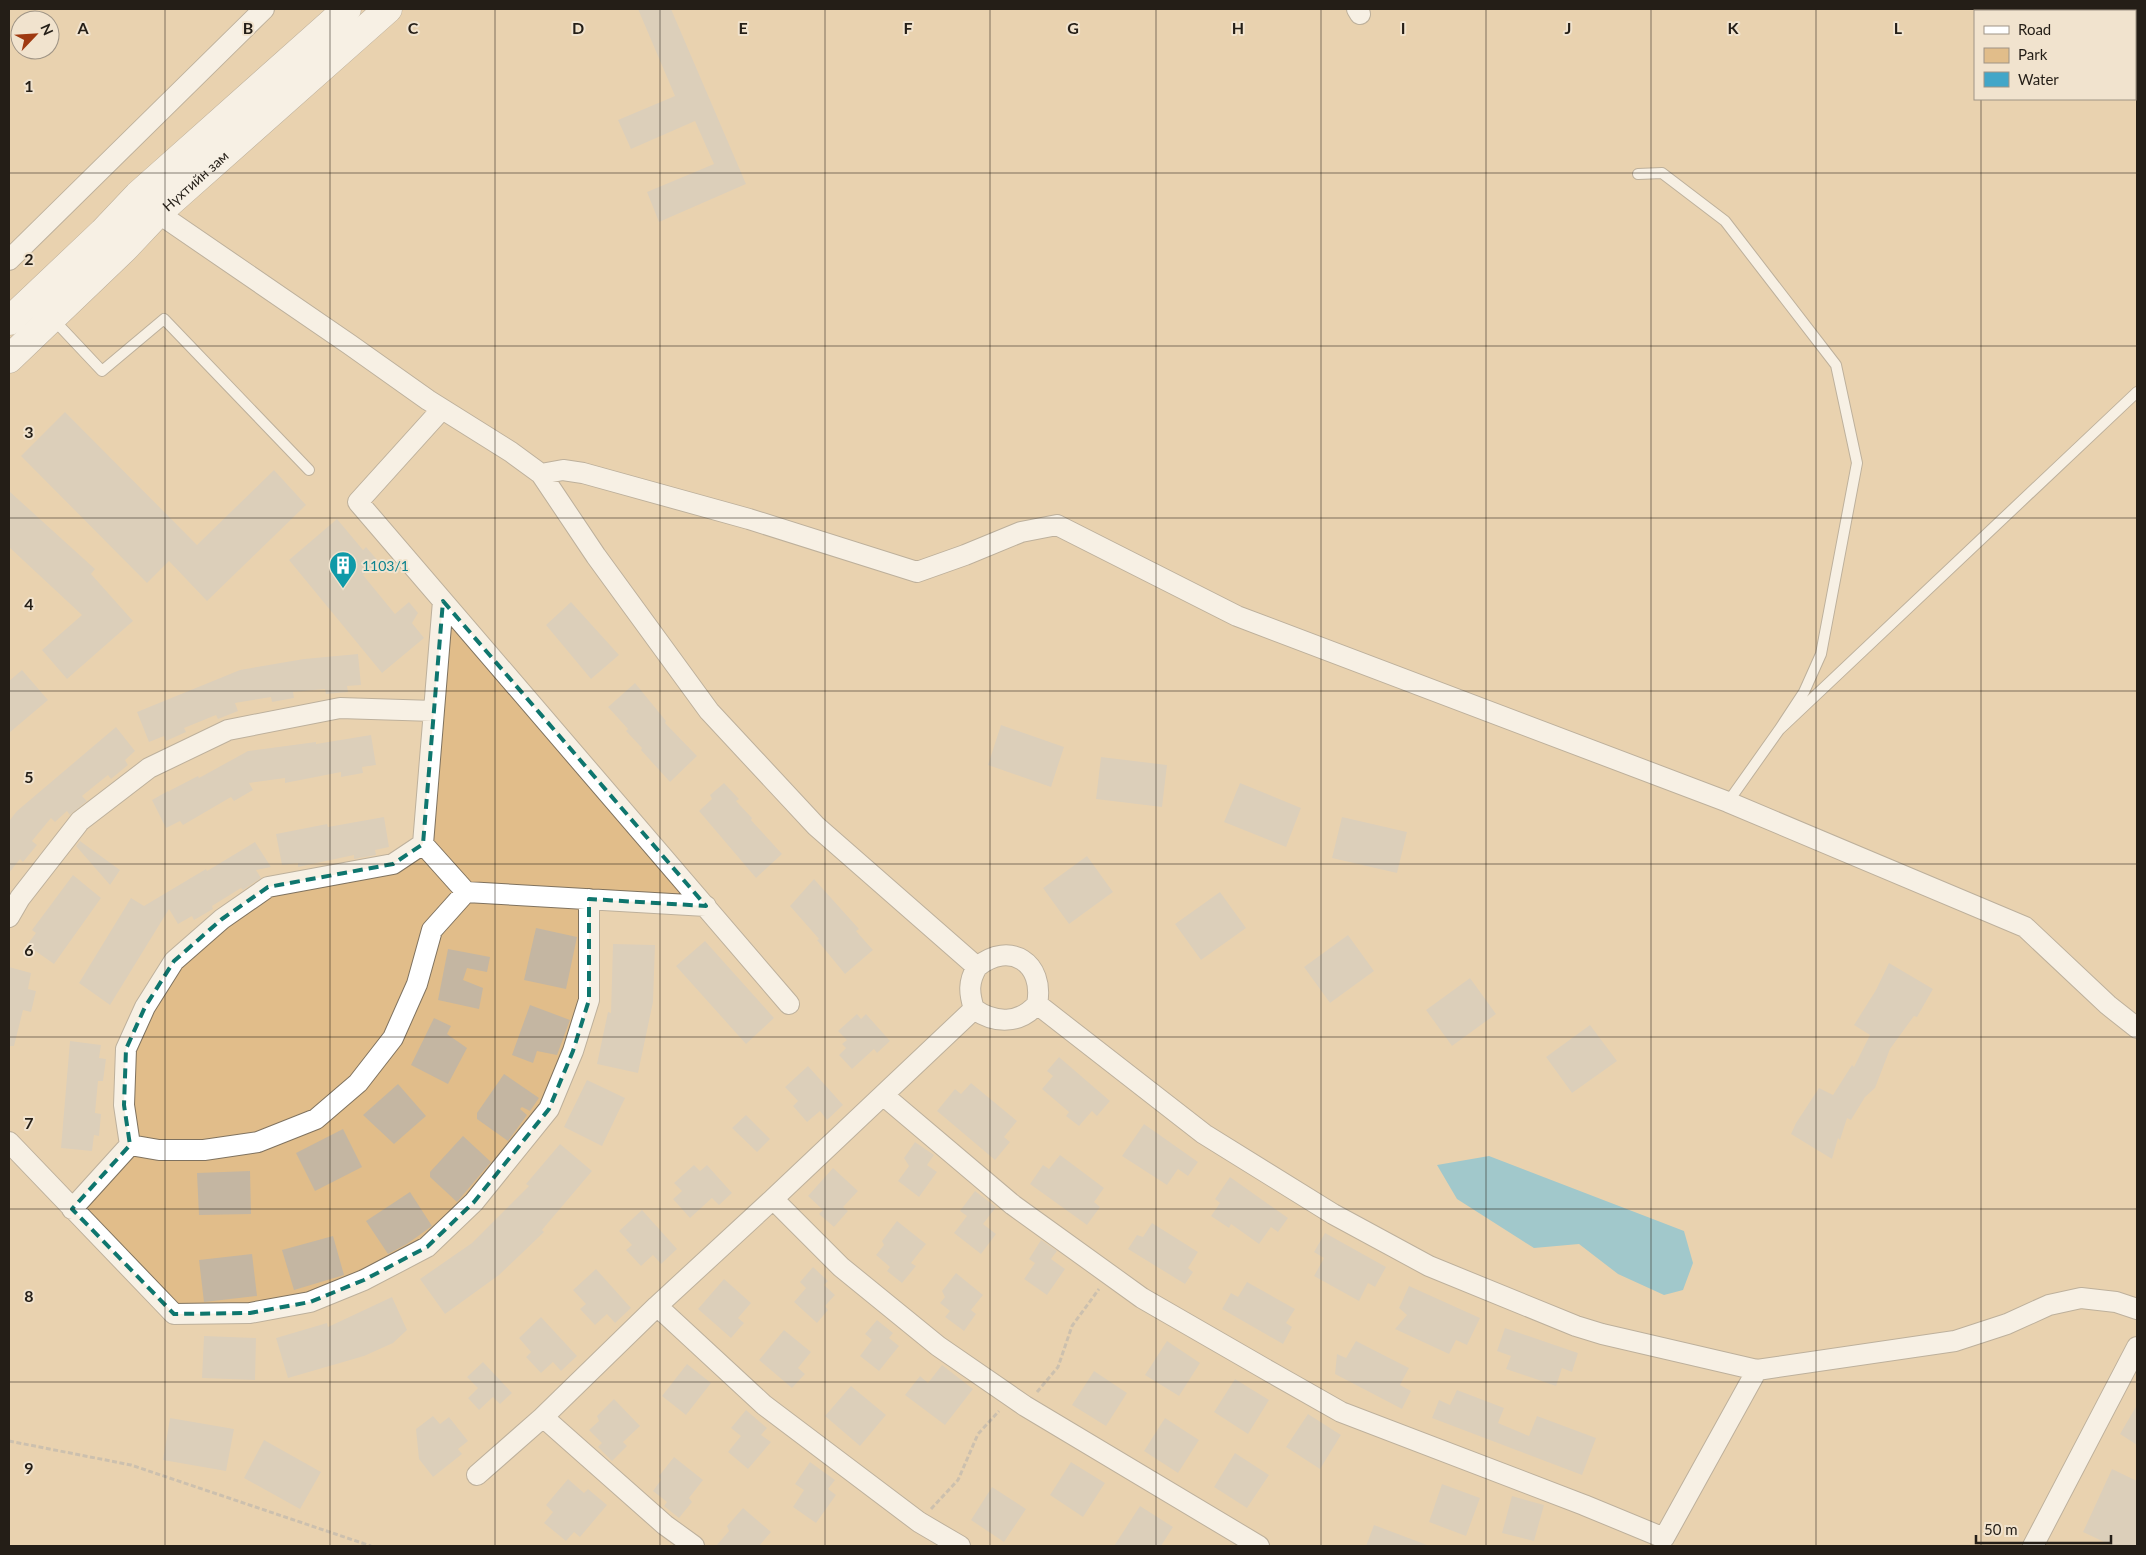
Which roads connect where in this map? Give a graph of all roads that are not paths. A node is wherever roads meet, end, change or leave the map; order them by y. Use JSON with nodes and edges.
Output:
{"nodes":[{"id":1,"x":264,"y":9,"type":"edge"},
{"id":2,"x":347,"y":9,"type":"edge"},
{"id":3,"x":388,"y":9,"type":"edge"},
{"id":4,"x":1638,"y":174,"type":"dead end"},
{"id":5,"x":158,"y":213,"type":"junction"},
{"id":6,"x":9,"y":260,"type":"edge"},
{"id":7,"x":52,"y":319,"type":"junction"},
{"id":8,"x":9,"y":321,"type":"edge"},
{"id":9,"x":9,"y":359,"type":"edge"},
{"id":10,"x":2137,"y":392,"type":"edge"},
{"id":11,"x":442,"y":409,"type":"junction"},
{"id":12,"x":309,"y":470,"type":"dead end"},
{"id":13,"x":541,"y":474,"type":"junction"},
{"id":14,"x":443,"y":601,"type":"junction"},
{"id":15,"x":434,"y":711,"type":"junction"},
{"id":16,"x":1779,"y":730,"type":"junction"},
{"id":17,"x":1728,"y":802,"type":"junction"},
{"id":18,"x":423,"y":844,"type":"junction"},
{"id":19,"x":466,"y":892,"type":"junction"},
{"id":20,"x":589,"y":900,"type":"junction"},
{"id":21,"x":706,"y":906,"type":"junction"},
{"id":22,"x":9,"y":917,"type":"edge"},
{"id":23,"x":977,"y":966,"type":"junction"},
{"id":24,"x":789,"y":1004,"type":"dead end"},
{"id":25,"x":1037,"y":1004,"type":"junction"},
{"id":26,"x":974,"y":1009,"type":"junction"},
{"id":27,"x":2137,"y":1028,"type":"edge"},
{"id":28,"x":883,"y":1095,"type":"junction"},
{"id":29,"x":9,"y":1142,"type":"edge"},
{"id":30,"x":130,"y":1146,"type":"junction"},
{"id":31,"x":773,"y":1199,"type":"junction"},
{"id":32,"x":72,"y":1208,"type":"junction"},
{"id":33,"x":658,"y":1306,"type":"junction"},
{"id":34,"x":2137,"y":1309,"type":"edge"},
{"id":35,"x":2137,"y":1347,"type":"edge"},
{"id":36,"x":1757,"y":1370,"type":"junction"},
{"id":37,"x":543,"y":1417,"type":"junction"},
{"id":38,"x":477,"y":1475,"type":"dead end"},
{"id":39,"x":1662,"y":1542,"type":"edge"},
{"id":40,"x":694,"y":1546,"type":"edge"},
{"id":41,"x":960,"y":1546,"type":"edge"},
{"id":42,"x":1259,"y":1546,"type":"edge"},
{"id":43,"x":2033,"y":1546,"type":"edge"}],
"edges":[{"from":1,"to":6,"type":"street"},
{"from":2,"to":8,"type":"main road","name":"Нүхтийн зам"},
{"from":3,"to":5,"type":"main road","name":"Нүхтийн зам"},
{"from":4,"to":16,"type":"lane"},
{"from":5,"to":7,"type":"main road","name":"Нүхтийн зам"},
{"from":5,"to":11,"type":"street"},
{"from":7,"to":9,"type":"main road","name":"Нүхтийн зам"},
{"from":7,"to":12,"type":"lane"},
{"from":10,"to":16,"type":"lane"},
{"from":11,"to":13,"type":"street"},
{"from":11,"to":14,"type":"street"},
{"from":13,"to":17,"type":"street"},
{"from":13,"to":23,"type":"street"},
{"from":14,"to":15,"type":"street"},
{"from":14,"to":21,"type":"street"},
{"from":15,"to":18,"type":"street"},
{"from":15,"to":22,"type":"street"},
{"from":16,"to":17,"type":"lane"},
{"from":17,"to":27,"type":"street"},
{"from":18,"to":19,"type":"street"},
{"from":18,"to":30,"type":"street"},
{"from":19,"to":20,"type":"street"},
{"from":19,"to":30,"type":"street"},
{"from":20,"to":21,"type":"street"},
{"from":20,"to":32,"type":"street"},
{"from":21,"to":24,"type":"street"},
{"from":23,"to":25,"type":"street"},
{"from":23,"to":26,"type":"street"},
{"from":25,"to":26,"type":"street"},
{"from":25,"to":36,"type":"street"},
{"from":26,"to":28,"type":"street"},
{"from":28,"to":31,"type":"street"},
{"from":28,"to":39,"type":"street"},
{"from":29,"to":32,"type":"street"},
{"from":30,"to":32,"type":"street"},
{"from":31,"to":33,"type":"street"},
{"from":31,"to":42,"type":"street"},
{"from":33,"to":37,"type":"street"},
{"from":33,"to":41,"type":"street"},
{"from":34,"to":36,"type":"street"},
{"from":35,"to":43,"type":"street"},
{"from":36,"to":39,"type":"street"},
{"from":37,"to":38,"type":"street"},
{"from":37,"to":40,"type":"street"}]}
